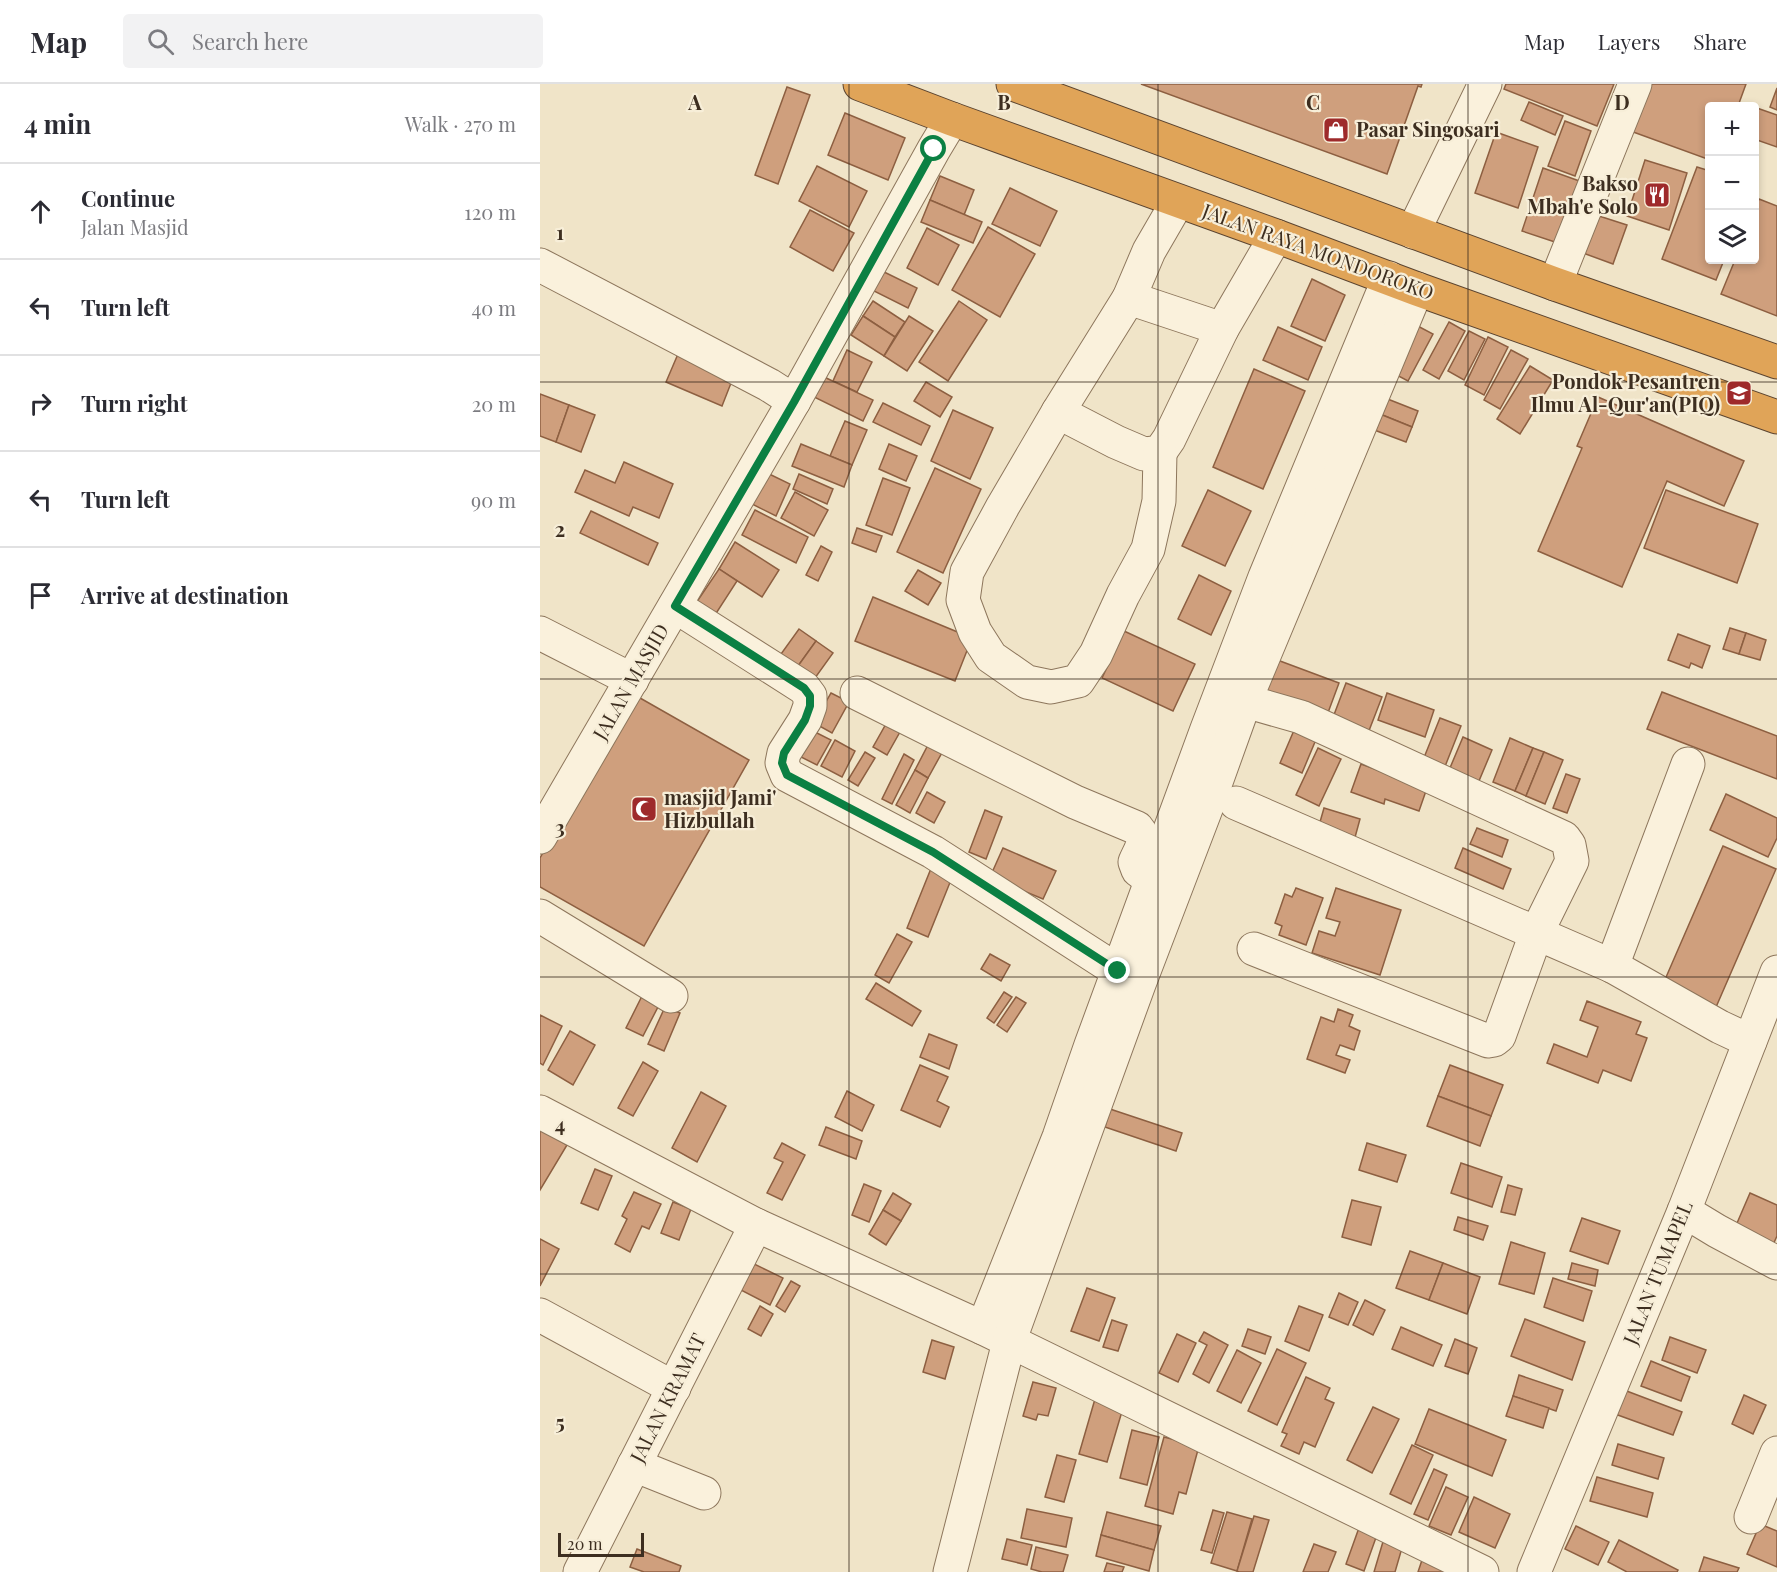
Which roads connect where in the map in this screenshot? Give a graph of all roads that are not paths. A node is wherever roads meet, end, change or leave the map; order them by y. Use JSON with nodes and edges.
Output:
{"nodes":[{"id":1,"x":860,"y":84,"type":"edge"},
{"id":2,"x":1013,"y":84,"type":"edge"},
{"id":3,"x":1485,"y":84,"type":"edge"},
{"id":4,"x":1635,"y":84,"type":"edge"},
{"id":5,"x":952,"y":120,"type":"junction"},
{"id":6,"x":1178,"y":201,"type":"junction"},
{"id":7,"x":1413,"y":232,"type":"junction"},
{"id":8,"x":1276,"y":236,"type":"junction"},
{"id":9,"x":540,"y":265,"type":"edge"},
{"id":10,"x":1403,"y":284,"type":"junction"},
{"id":11,"x":1555,"y":284,"type":"junction"},
{"id":12,"x":1130,"y":298,"type":"junction"},
{"id":13,"x":1222,"y":329,"type":"junction"},
{"id":14,"x":1777,"y":362,"type":"edge"},
{"id":15,"x":794,"y":402,"type":"junction"},
{"id":16,"x":1058,"y":412,"type":"junction"},
{"id":17,"x":1777,"y":417,"type":"edge"},
{"id":18,"x":1160,"y":452,"type":"junction"},
{"id":19,"x":675,"y":606,"type":"junction"},
{"id":20,"x":540,"y":633,"type":"edge"},
{"id":21,"x":632,"y":680,"type":"junction"},
{"id":22,"x":857,"y":693,"type":"dead end"},
{"id":23,"x":1245,"y":701,"type":"junction"},
{"id":24,"x":1688,"y":764,"type":"dead end"},
{"id":25,"x":1236,"y":803,"type":"dead end"},
{"id":26,"x":540,"y":837,"type":"edge"},
{"id":27,"x":1164,"y":883,"type":"junction"},
{"id":28,"x":540,"y":916,"type":"edge"},
{"id":29,"x":1536,"y":934,"type":"junction"},
{"id":30,"x":1254,"y":948,"type":"dead end"},
{"id":31,"x":1612,"y":966,"type":"junction"},
{"id":32,"x":1118,"y":971,"type":"junction"},
{"id":33,"x":1777,"y":974,"type":"edge"},
{"id":34,"x":671,"y":996,"type":"dead end"},
{"id":35,"x":1750,"y":1041,"type":"junction"},
{"id":36,"x":540,"y":1112,"type":"edge"},
{"id":37,"x":1684,"y":1211,"type":"junction"},
{"id":38,"x":756,"y":1225,"type":"junction"},
{"id":39,"x":1777,"y":1263,"type":"edge"},
{"id":40,"x":540,"y":1315,"type":"edge"},
{"id":41,"x":997,"y":1335,"type":"junction"},
{"id":42,"x":674,"y":1388,"type":"junction"},
{"id":43,"x":1777,"y":1453,"type":"edge"},
{"id":44,"x":634,"y":1465,"type":"junction"},
{"id":45,"x":704,"y":1493,"type":"dead end"},
{"id":46,"x":1751,"y":1517,"type":"dead end"},
{"id":47,"x":1540,"y":1570,"type":"edge"},
{"id":48,"x":580,"y":1572,"type":"edge"},
{"id":49,"x":950,"y":1572,"type":"edge"},
{"id":50,"x":1482,"y":1572,"type":"edge"}],
"edges":[{"from":1,"to":5,"type":"highway","name":"JALAN RAYA MONDOROKO"},
{"from":2,"to":7,"type":"highway"},
{"from":3,"to":7,"type":"street"},
{"from":4,"to":11,"type":"street"},
{"from":5,"to":6,"type":"highway","name":"JALAN RAYA MONDOROKO"},
{"from":5,"to":15,"type":"street","name":"JALAN MASJID"},
{"from":6,"to":8,"type":"highway","name":"JALAN RAYA MONDOROKO"},
{"from":6,"to":12,"type":"street"},
{"from":7,"to":11,"type":"highway"},
{"from":8,"to":10,"type":"highway","name":"JALAN RAYA MONDOROKO"},
{"from":8,"to":13,"type":"street"},
{"from":9,"to":15,"type":"street"},
{"from":10,"to":17,"type":"highway","name":"JALAN RAYA MONDOROKO"},
{"from":10,"to":23,"type":"street"},
{"from":10,"to":27,"type":"street"},
{"from":11,"to":14,"type":"highway"},
{"from":12,"to":13,"type":"street"},
{"from":12,"to":16,"type":"street"},
{"from":13,"to":18,"type":"street"},
{"from":15,"to":19,"type":"street","name":"JALAN MASJID"},
{"from":16,"to":18,"type":"street"},
{"from":16,"to":18,"type":"street"},
{"from":19,"to":21,"type":"street","name":"JALAN MASJID"},
{"from":19,"to":32,"type":"street"},
{"from":20,"to":21,"type":"street"},
{"from":21,"to":26,"type":"street","name":"JALAN MASJID"},
{"from":22,"to":27,"type":"street"},
{"from":23,"to":27,"type":"street"},
{"from":23,"to":29,"type":"street"},
{"from":24,"to":31,"type":"street"},
{"from":25,"to":29,"type":"street"},
{"from":27,"to":32,"type":"street"},
{"from":27,"to":41,"type":"street"},
{"from":28,"to":34,"type":"street"},
{"from":29,"to":30,"type":"street"},
{"from":29,"to":31,"type":"street"},
{"from":31,"to":35,"type":"street"},
{"from":32,"to":41,"type":"street"},
{"from":33,"to":35,"type":"street","name":"JALAN TUMAPEL"},
{"from":35,"to":37,"type":"street","name":"JALAN TUMAPEL"},
{"from":36,"to":38,"type":"street"},
{"from":37,"to":39,"type":"street"},
{"from":37,"to":47,"type":"street","name":"JALAN TUMAPEL"},
{"from":38,"to":41,"type":"street"},
{"from":38,"to":42,"type":"street","name":"JALAN KRAMAT"},
{"from":40,"to":42,"type":"street"},
{"from":41,"to":49,"type":"street"},
{"from":41,"to":50,"type":"street"},
{"from":42,"to":44,"type":"street","name":"JALAN KRAMAT"},
{"from":43,"to":46,"type":"street"},
{"from":44,"to":45,"type":"street"},
{"from":44,"to":48,"type":"street","name":"JALAN KRAMAT"}]}
